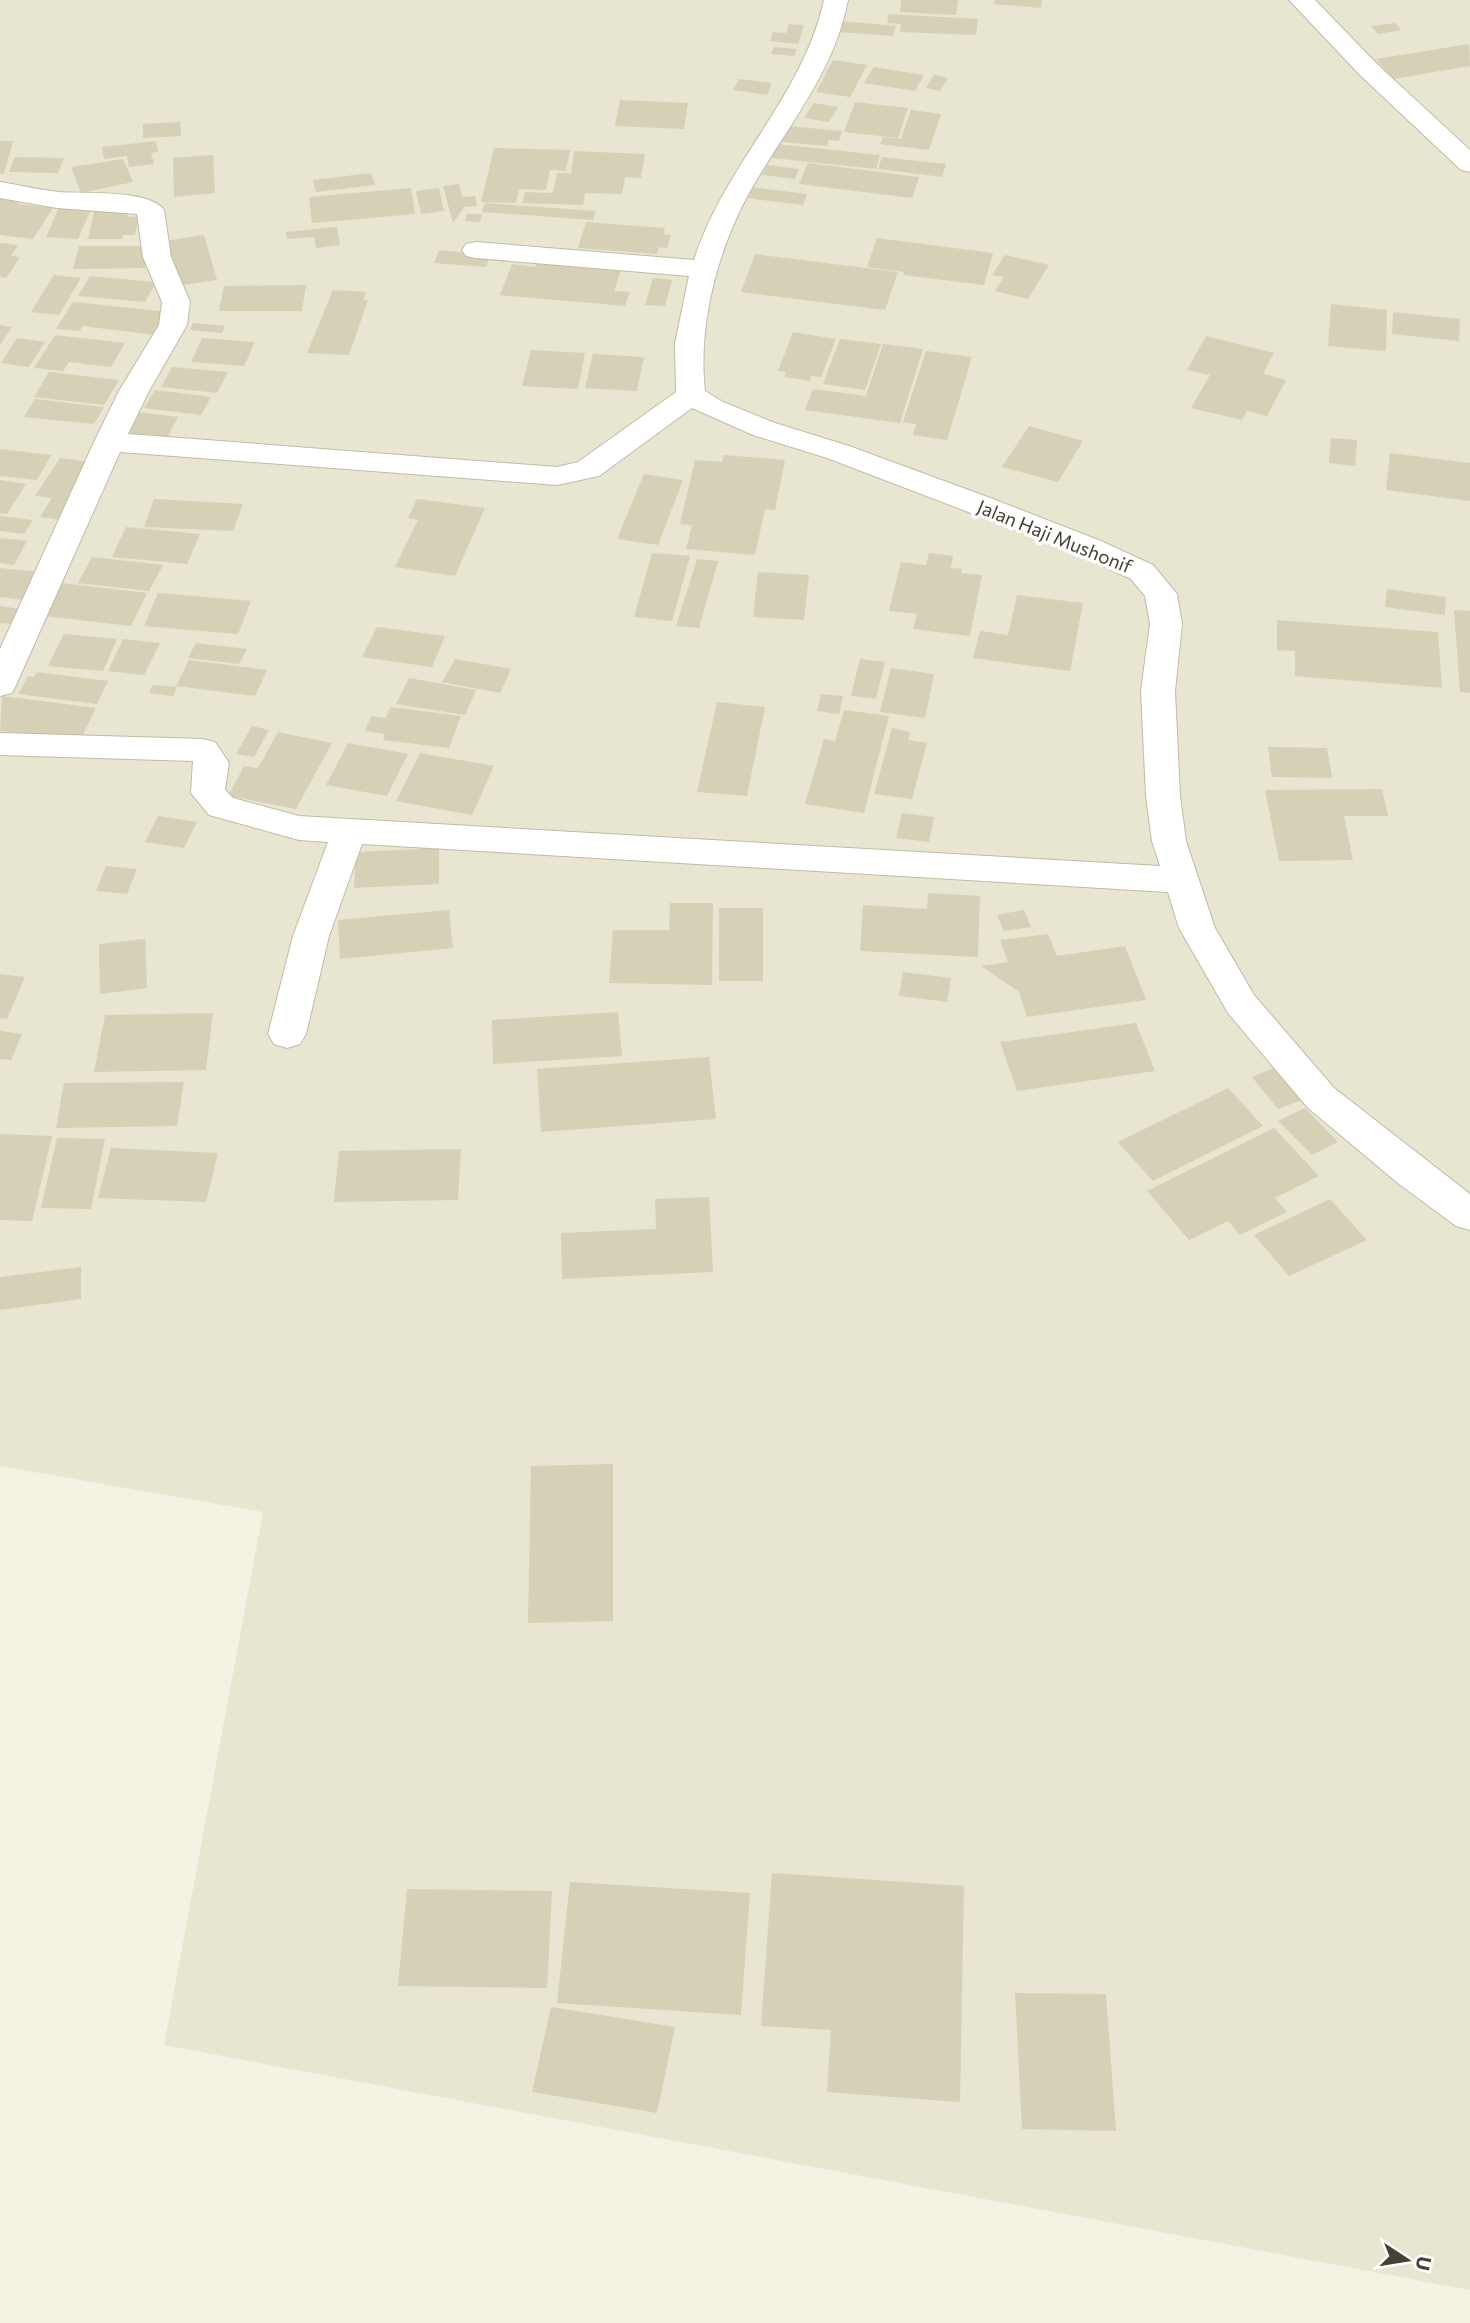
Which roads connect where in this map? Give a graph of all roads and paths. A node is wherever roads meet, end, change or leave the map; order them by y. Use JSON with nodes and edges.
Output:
{"nodes":[{"id":1,"x":836,"y":0,"type":"edge"},
{"id":2,"x":1301,"y":0,"type":"edge"},
{"id":3,"x":1470,"y":164,"type":"edge"},
{"id":4,"x":0,"y":190,"type":"edge"},
{"id":5,"x":476,"y":250,"type":"dead end"},
{"id":6,"x":705,"y":269,"type":"junction"},
{"id":7,"x":691,"y":395,"type":"junction"},
{"id":8,"x":109,"y":442,"type":"junction"},
{"id":9,"x":0,"y":685,"type":"edge"},
{"id":10,"x":0,"y":744,"type":"edge"},
{"id":11,"x":349,"y":832,"type":"junction"},
{"id":12,"x":1180,"y":880,"type":"junction"},
{"id":13,"x":287,"y":1034,"type":"dead end"},
{"id":14,"x":1470,"y":1214,"type":"edge"}],
"edges":[{"from":1,"to":6,"type":"street"},
{"from":2,"to":3,"type":"street"},
{"from":4,"to":8,"type":"street"},
{"from":5,"to":6,"type":"street"},
{"from":6,"to":7,"type":"street"},
{"from":7,"to":8,"type":"street"},
{"from":7,"to":12,"type":"street","name":"Jalan Haji Mushonif"},
{"from":8,"to":9,"type":"street"},
{"from":10,"to":11,"type":"street"},
{"from":11,"to":12,"type":"street"},
{"from":11,"to":13,"type":"street"},
{"from":12,"to":14,"type":"street","name":"Jalan Haji Mushonif"}]}
